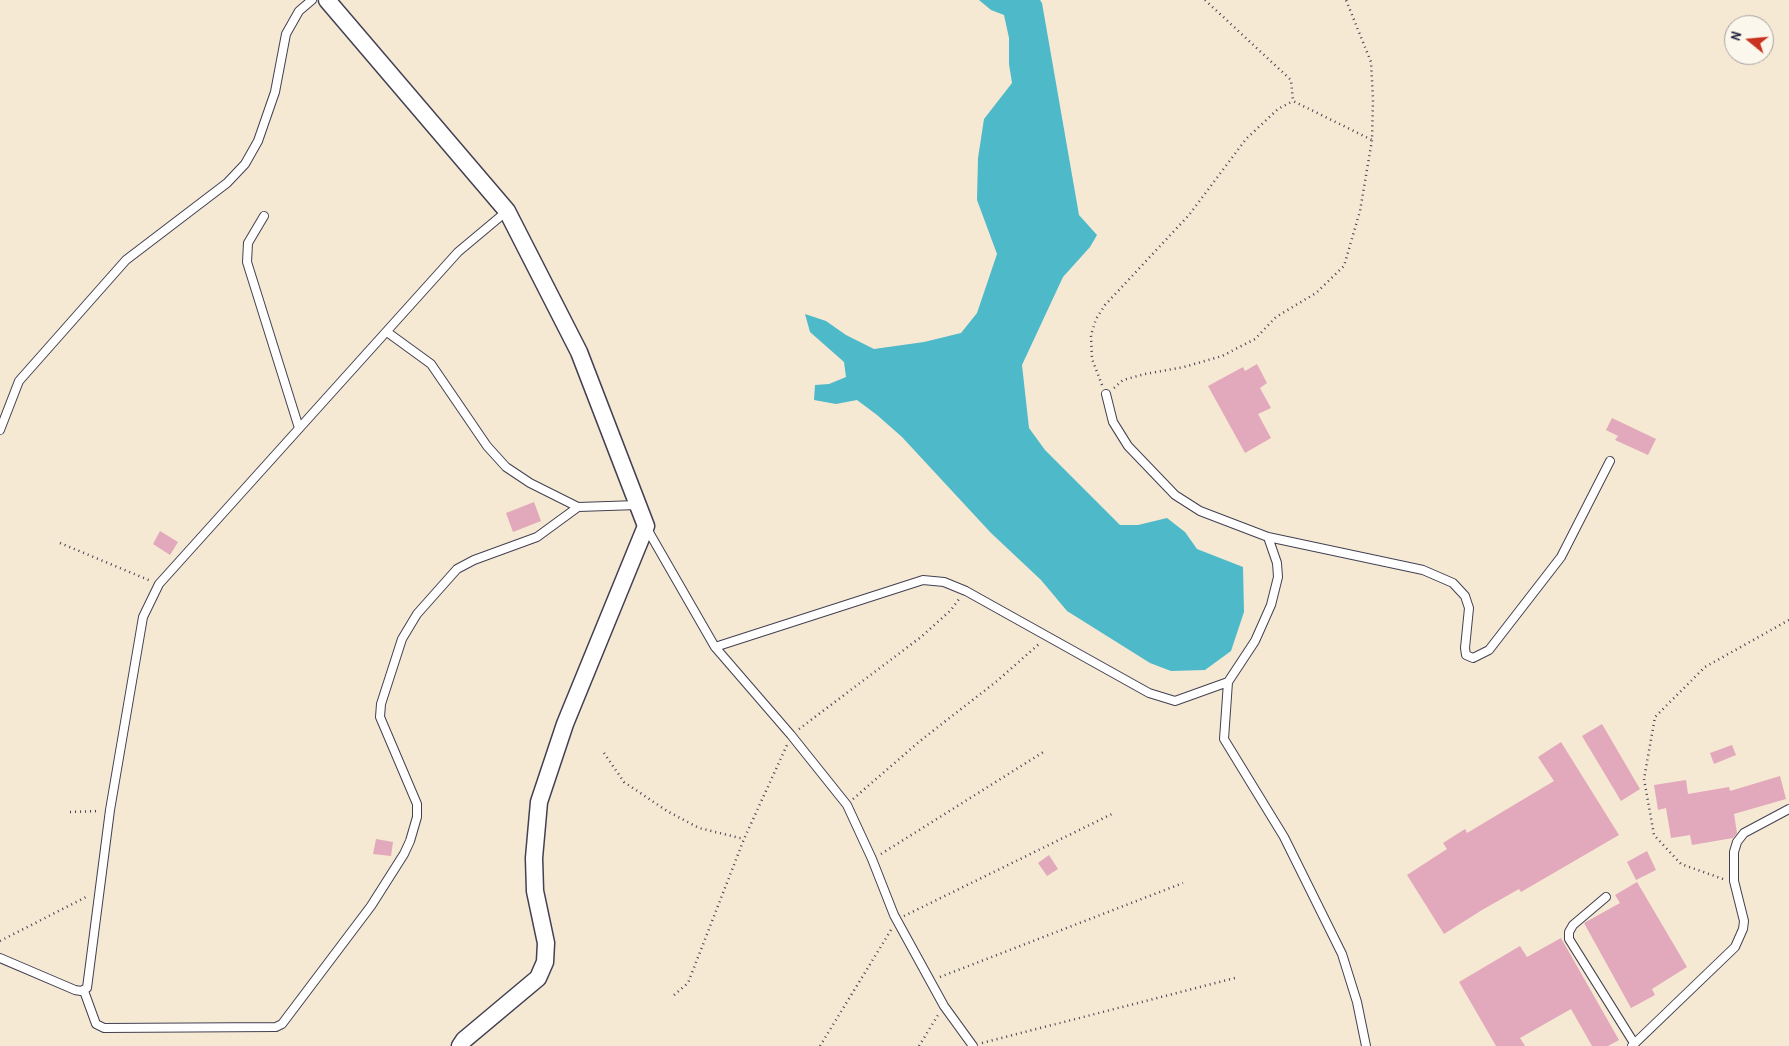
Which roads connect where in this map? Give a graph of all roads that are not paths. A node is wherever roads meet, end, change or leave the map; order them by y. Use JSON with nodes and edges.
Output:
{"nodes":[{"id":1,"x":312,"y":0,"type":"edge"},
{"id":2,"x":327,"y":0,"type":"edge"},
{"id":3,"x":507,"y":211,"type":"junction"},
{"id":4,"x":264,"y":216,"type":"dead end"},
{"id":5,"x":387,"y":332,"type":"junction"},
{"id":6,"x":1106,"y":394,"type":"road end"},
{"id":7,"x":300,"y":428,"type":"junction"},
{"id":8,"x":0,"y":430,"type":"edge"},
{"id":9,"x":1610,"y":460,"type":"dead end"},
{"id":10,"x":638,"y":505,"type":"junction"},
{"id":11,"x":578,"y":508,"type":"junction"},
{"id":12,"x":646,"y":526,"type":"junction"},
{"id":13,"x":1268,"y":536,"type":"junction"},
{"id":14,"x":715,"y":647,"type":"junction"},
{"id":15,"x":1228,"y":682,"type":"junction"},
{"id":16,"x":1789,"y":809,"type":"edge"},
{"id":17,"x":1606,"y":897,"type":"dead end"},
{"id":18,"x":0,"y":958,"type":"edge"},
{"id":19,"x":84,"y":991,"type":"junction"},
{"id":20,"x":1633,"y":1044,"type":"edge"},
{"id":21,"x":460,"y":1046,"type":"edge"},
{"id":22,"x":973,"y":1046,"type":"edge"},
{"id":23,"x":1366,"y":1046,"type":"edge"}],
"edges":[{"from":1,"to":8,"type":"lane"},
{"from":2,"to":3,"type":"street"},
{"from":3,"to":5,"type":"lane"},
{"from":3,"to":10,"type":"street"},
{"from":4,"to":7,"type":"lane"},
{"from":5,"to":7,"type":"lane"},
{"from":5,"to":11,"type":"lane"},
{"from":6,"to":13,"type":"lane"},
{"from":7,"to":19,"type":"lane"},
{"from":9,"to":13,"type":"lane"},
{"from":10,"to":11,"type":"lane"},
{"from":10,"to":12,"type":"street"},
{"from":11,"to":19,"type":"lane"},
{"from":12,"to":14,"type":"lane"},
{"from":12,"to":21,"type":"street"},
{"from":13,"to":15,"type":"lane"},
{"from":14,"to":15,"type":"lane"},
{"from":14,"to":22,"type":"lane"},
{"from":15,"to":23,"type":"lane"},
{"from":16,"to":20,"type":"lane"},
{"from":17,"to":20,"type":"lane"},
{"from":18,"to":19,"type":"lane"}]}
